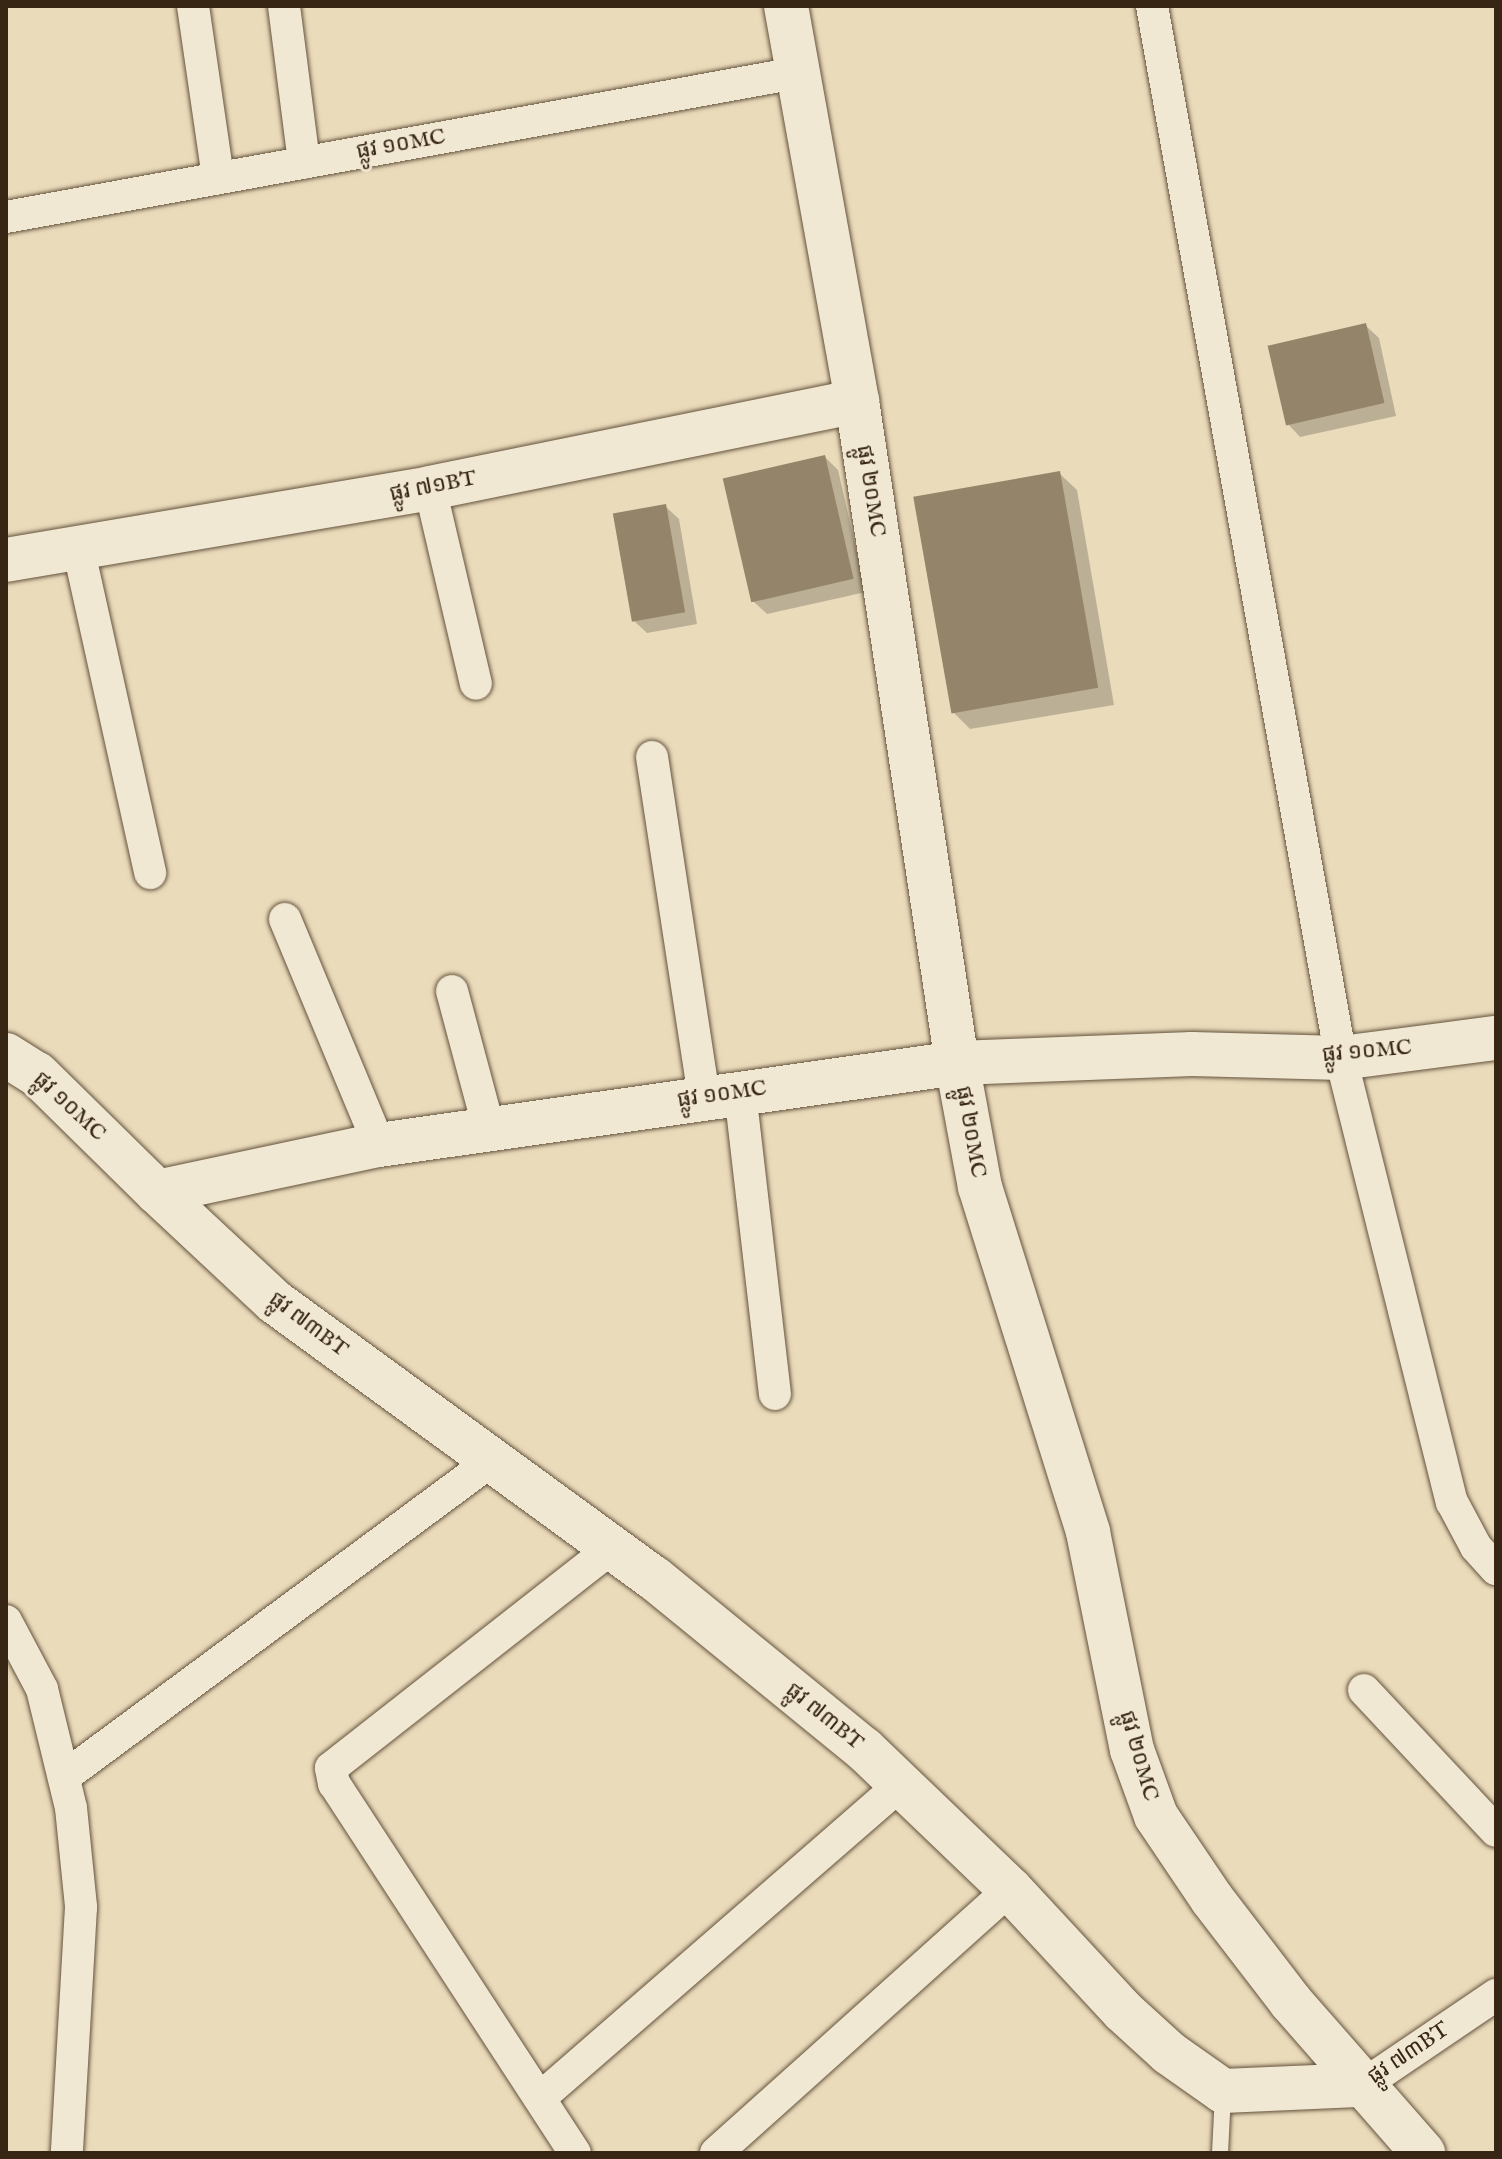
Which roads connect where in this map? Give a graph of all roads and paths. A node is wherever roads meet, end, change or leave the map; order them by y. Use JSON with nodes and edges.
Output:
{"nodes":[{"id":1,"x":193,"y":6,"type":"edge"},
{"id":2,"x":284,"y":6,"type":"edge"},
{"id":3,"x":786,"y":6,"type":"edge"},
{"id":4,"x":1152,"y":6,"type":"edge"},
{"id":5,"x":796,"y":73,"type":"junction"},
{"id":6,"x":304,"y":163,"type":"junction"},
{"id":7,"x":218,"y":178,"type":"junction"},
{"id":8,"x":6,"y":217,"type":"edge"},
{"id":9,"x":857,"y":401,"type":"junction"},
{"id":10,"x":430,"y":488,"type":"junction"},
{"id":11,"x":78,"y":547,"type":"junction"},
{"id":12,"x":6,"y":560,"type":"edge"},
{"id":13,"x":476,"y":684,"type":"dead end"},
{"id":14,"x":652,"y":757,"type":"dead end"},
{"id":15,"x":150,"y":873,"type":"dead end"},
{"id":16,"x":285,"y":919,"type":"dead end"},
{"id":17,"x":452,"y":991,"type":"dead end"},
{"id":18,"x":1496,"y":1038,"type":"edge"},
{"id":19,"x":6,"y":1055,"type":"edge"},
{"id":20,"x":1341,"y":1058,"type":"junction"},
{"id":21,"x":957,"y":1063,"type":"junction"},
{"id":22,"x":722,"y":1095,"type":"junction"},
{"id":23,"x":489,"y":1129,"type":"junction"},
{"id":24,"x":379,"y":1145,"type":"junction"},
{"id":25,"x":157,"y":1192,"type":"junction"},
{"id":26,"x":775,"y":1394,"type":"dead end"},
{"id":27,"x":491,"y":1461,"type":"junction"},
{"id":28,"x":610,"y":1549,"type":"junction"},
{"id":29,"x":1496,"y":1569,"type":"edge"},
{"id":30,"x":6,"y":1621,"type":"edge"},
{"id":31,"x":1364,"y":1690,"type":"dead end"},
{"id":32,"x":64,"y":1777,"type":"junction"},
{"id":33,"x":901,"y":1784,"type":"junction"},
{"id":34,"x":1496,"y":1831,"type":"edge"},
{"id":35,"x":1010,"y":1889,"type":"junction"},
{"id":36,"x":1496,"y":1995,"type":"edge"},
{"id":37,"x":1363,"y":2085,"type":"junction"},
{"id":38,"x":1223,"y":2091,"type":"junction"},
{"id":39,"x":540,"y":2098,"type":"junction"},
{"id":40,"x":67,"y":2153,"type":"edge"},
{"id":41,"x":575,"y":2153,"type":"edge"},
{"id":42,"x":716,"y":2153,"type":"edge"},
{"id":43,"x":1220,"y":2153,"type":"edge"},
{"id":44,"x":1423,"y":2153,"type":"edge"}],
"edges":[{"from":1,"to":7,"type":"street"},
{"from":2,"to":6,"type":"street"},
{"from":3,"to":5,"type":"street","name":"ផ្លូវ ២០MC"},
{"from":4,"to":20,"type":"street"},
{"from":5,"to":6,"type":"street","name":"ផ្លូវ ១០MC"},
{"from":5,"to":9,"type":"street","name":"ផ្លូវ ២០MC"},
{"from":6,"to":7,"type":"street","name":"ផ្លូវ ១០MC"},
{"from":7,"to":8,"type":"street","name":"ផ្លូវ ១០MC"},
{"from":9,"to":10,"type":"street","name":"ផ្លូវ ៧១BT"},
{"from":9,"to":21,"type":"street","name":"ផ្លូវ ២០MC"},
{"from":10,"to":11,"type":"street","name":"ផ្លូវ ៧១BT"},
{"from":10,"to":13,"type":"street"},
{"from":11,"to":12,"type":"street","name":"ផ្លូវ ៧១BT"},
{"from":11,"to":15,"type":"street"},
{"from":14,"to":22,"type":"street"},
{"from":16,"to":24,"type":"street"},
{"from":17,"to":23,"type":"street"},
{"from":18,"to":20,"type":"street","name":"ផ្លូវ ១០MC"},
{"from":19,"to":25,"type":"street","name":"ផ្លូវ ១០MC"},
{"from":20,"to":21,"type":"street","name":"ផ្លូវ ១០MC"},
{"from":20,"to":29,"type":"street"},
{"from":21,"to":22,"type":"street","name":"ផ្លូវ ១០MC"},
{"from":21,"to":37,"type":"street","name":"ផ្លូវ ២០MC"},
{"from":22,"to":23,"type":"street","name":"ផ្លូវ ១០MC"},
{"from":22,"to":26,"type":"street"},
{"from":23,"to":24,"type":"street","name":"ផ្លូវ ១០MC"},
{"from":24,"to":25,"type":"street","name":"ផ្លូវ ១០MC"},
{"from":25,"to":27,"type":"street","name":"ផ្លូវ ៧៣BT"},
{"from":27,"to":28,"type":"street","name":"ផ្លូវ ៧៣BT"},
{"from":27,"to":32,"type":"street"},
{"from":28,"to":33,"type":"street","name":"ផ្លូវ ៧៣BT"},
{"from":28,"to":39,"type":"street"},
{"from":30,"to":32,"type":"street"},
{"from":31,"to":34,"type":"street"},
{"from":32,"to":40,"type":"street"},
{"from":33,"to":35,"type":"street","name":"ផ្លូវ ៧៣BT"},
{"from":33,"to":39,"type":"street"},
{"from":35,"to":38,"type":"street","name":"ផ្លូវ ៧៣BT"},
{"from":35,"to":42,"type":"street"},
{"from":36,"to":37,"type":"street","name":"ផ្លូវ ៧៣BT"},
{"from":37,"to":38,"type":"street","name":"ផ្លូវ ៧៣BT"},
{"from":37,"to":44,"type":"street","name":"ផ្លូវ ២០MC"},
{"from":38,"to":43,"type":"lane"},
{"from":39,"to":41,"type":"street"}]}
